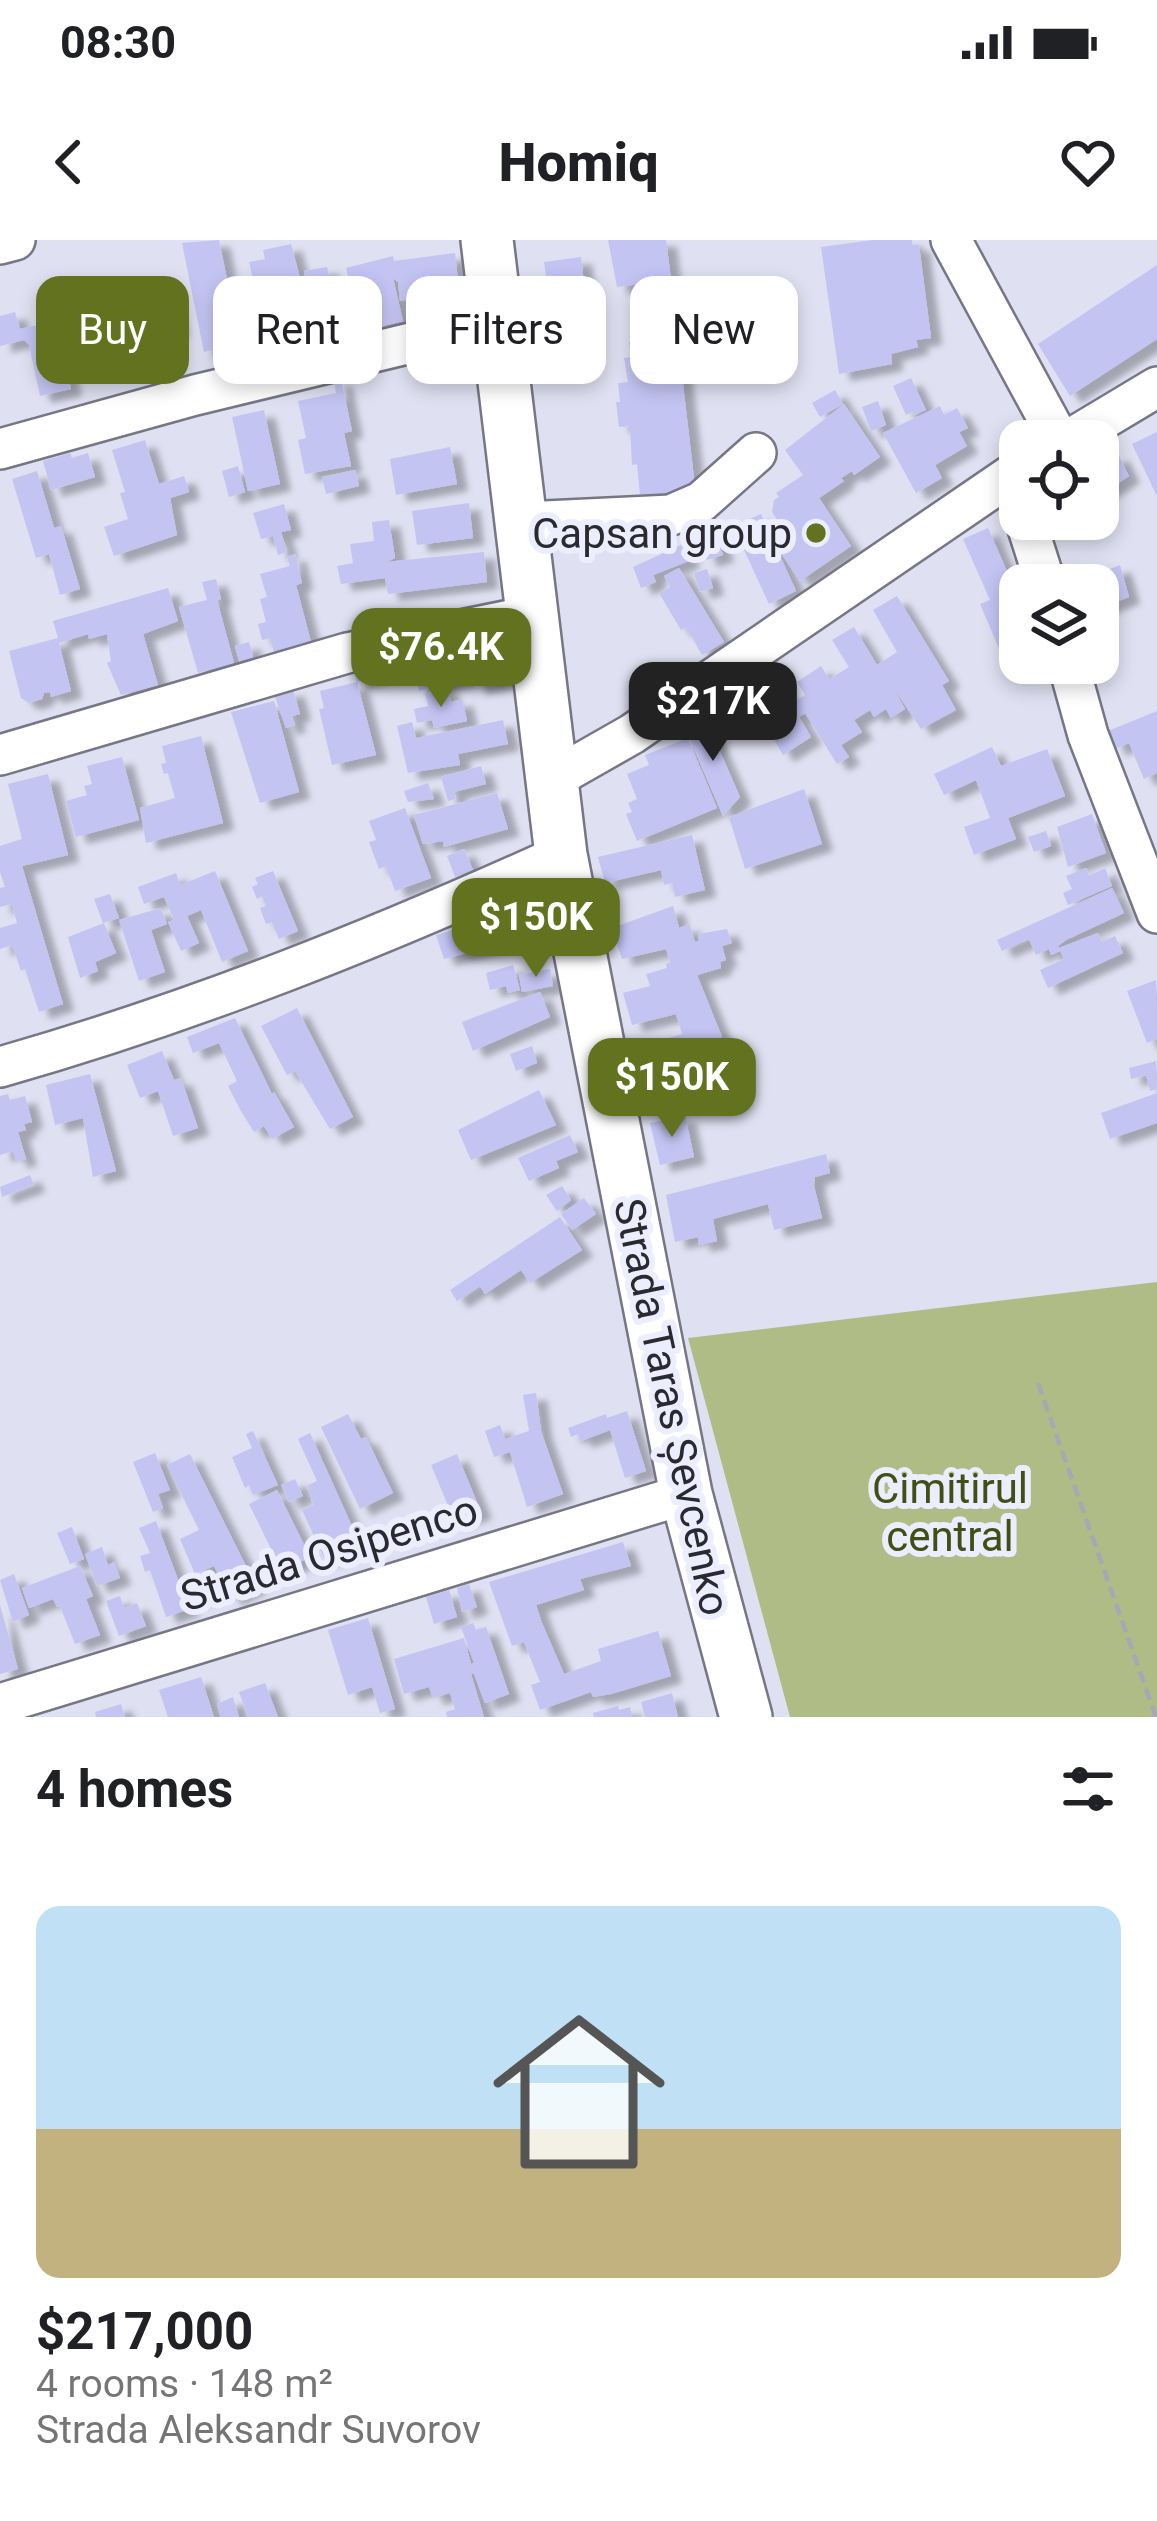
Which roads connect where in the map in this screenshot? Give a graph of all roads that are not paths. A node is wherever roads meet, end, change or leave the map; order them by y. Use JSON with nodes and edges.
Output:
{"nodes":[{"id":1,"x":15,"y":240,"type":"edge"},
{"id":2,"x":487,"y":240,"type":"edge"},
{"id":3,"x":951,"y":240,"type":"edge"},
{"id":4,"x":0,"y":244,"type":"edge"},
{"id":5,"x":492,"y":276,"type":"edge"},
{"id":6,"x":406,"y":344,"type":"edge"},
{"id":7,"x":506,"y":384,"type":"edge"},
{"id":8,"x":1157,"y":388,"type":"edge"},
{"id":9,"x":1051,"y":420,"type":"edge"},
{"id":10,"x":1100,"y":420,"type":"edge"},
{"id":11,"x":0,"y":449,"type":"edge"},
{"id":12,"x":756,"y":453,"type":"dead end"},
{"id":13,"x":999,"y":494,"type":"edge"},
{"id":14,"x":524,"y":522,"type":"junction"},
{"id":15,"x":535,"y":614,"type":"junction"},
{"id":16,"x":1074,"y":684,"type":"edge"},
{"id":17,"x":0,"y":755,"type":"edge"},
{"id":18,"x":553,"y":779,"type":"junction"},
{"id":19,"x":561,"y":855,"type":"junction"},
{"id":20,"x":1157,"y":913,"type":"edge"},
{"id":21,"x":0,"y":1067,"type":"edge"},
{"id":22,"x":686,"y":1494,"type":"junction"},
{"id":23,"x":0,"y":1704,"type":"edge"},
{"id":24,"x":746,"y":1717,"type":"edge"}],
"edges":[{"from":1,"to":4,"type":"street"},
{"from":2,"to":5,"type":"main road","name":"Strada Taras Șevcenko"},
{"from":3,"to":9,"type":"street"},
{"from":6,"to":11,"type":"street"},
{"from":7,"to":14,"type":"main road","name":"Strada Taras Șevcenko"},
{"from":8,"to":10,"type":"street"},
{"from":12,"to":14,"type":"street"},
{"from":13,"to":18,"type":"street"},
{"from":14,"to":15,"type":"main road","name":"Strada Taras Șevcenko"},
{"from":15,"to":17,"type":"street"},
{"from":15,"to":18,"type":"main road","name":"Strada Taras Șevcenko"},
{"from":16,"to":20,"type":"street"},
{"from":18,"to":19,"type":"main road","name":"Strada Taras Șevcenko"},
{"from":19,"to":21,"type":"street"},
{"from":19,"to":22,"type":"main road","name":"Strada Taras Șevcenko"},
{"from":22,"to":23,"type":"street","name":"Strada Osipenco"},
{"from":22,"to":24,"type":"main road","name":"Strada Taras Șevcenko"}]}
